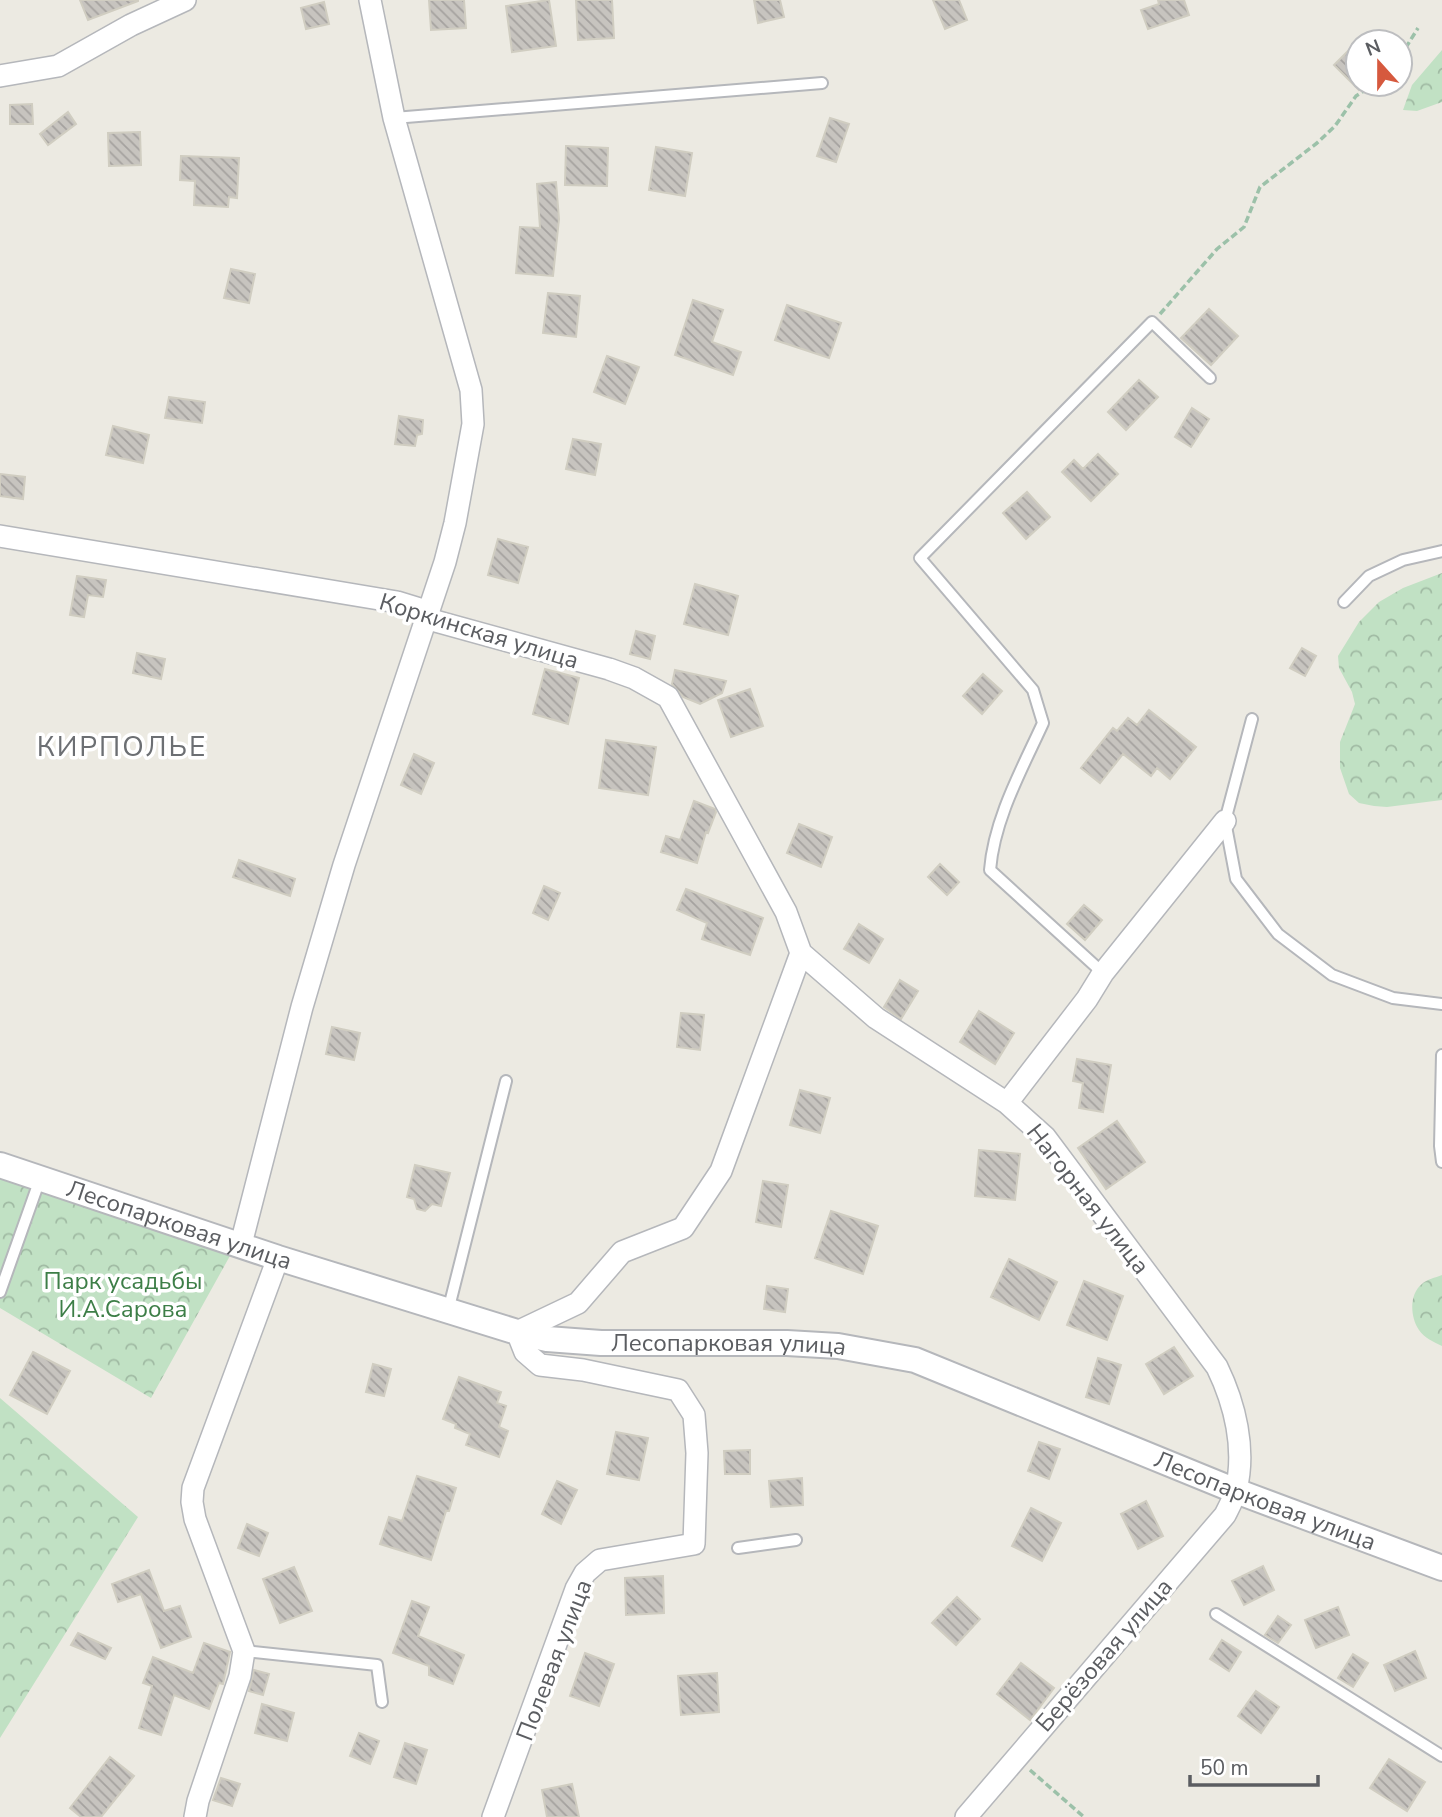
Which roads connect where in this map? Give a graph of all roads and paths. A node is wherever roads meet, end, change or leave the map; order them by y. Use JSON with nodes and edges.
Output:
{"nodes":[{"id":1,"x":185,"y":0,"type":"edge"},
{"id":2,"x":370,"y":0,"type":"edge"},
{"id":3,"x":1418,"y":28,"type":"dead end"},
{"id":4,"x":1414,"y":34,"type":"edge"},
{"id":5,"x":0,"y":76,"type":"edge"},
{"id":6,"x":821,"y":83,"type":"dead end"},
{"id":7,"x":1355,"y":98,"type":"edge"},
{"id":8,"x":394,"y":118,"type":"junction"},
{"id":9,"x":1152,"y":322,"type":"junction"},
{"id":10,"x":1210,"y":379,"type":"dead end"},
{"id":11,"x":0,"y":536,"type":"edge"},
{"id":12,"x":1442,"y":551,"type":"edge"},
{"id":13,"x":1344,"y":602,"type":"dead end"},
{"id":14,"x":428,"y":620,"type":"junction"},
{"id":15,"x":1252,"y":719,"type":"dead end"},
{"id":16,"x":1225,"y":821,"type":"junction"},
{"id":17,"x":801,"y":953,"type":"junction"},
{"id":18,"x":1103,"y":972,"type":"junction"},
{"id":19,"x":1442,"y":1004,"type":"edge"},
{"id":20,"x":1442,"y":1055,"type":"edge"},
{"id":21,"x":506,"y":1081,"type":"dead end"},
{"id":22,"x":1007,"y":1103,"type":"junction"},
{"id":23,"x":1442,"y":1162,"type":"edge"},
{"id":24,"x":0,"y":1165,"type":"edge"},
{"id":25,"x":40,"y":1178,"type":"junction"},
{"id":26,"x":241,"y":1244,"type":"junction"},
{"id":27,"x":278,"y":1258,"type":"junction"},
{"id":28,"x":0,"y":1292,"type":"edge"},
{"id":29,"x":448,"y":1311,"type":"junction"},
{"id":30,"x":517,"y":1332,"type":"junction"},
{"id":31,"x":1236,"y":1491,"type":"junction"},
{"id":32,"x":796,"y":1540,"type":"dead end"},
{"id":33,"x":738,"y":1548,"type":"dead end"},
{"id":34,"x":1442,"y":1568,"type":"edge"},
{"id":35,"x":1216,"y":1614,"type":"dead end"},
{"id":36,"x":244,"y":1651,"type":"junction"},
{"id":37,"x":382,"y":1702,"type":"dead end"},
{"id":38,"x":1442,"y":1756,"type":"edge"},
{"id":39,"x":1016,"y":1757,"type":"junction"},
{"id":40,"x":195,"y":1817,"type":"edge"},
{"id":41,"x":493,"y":1817,"type":"edge"},
{"id":42,"x":966,"y":1817,"type":"edge"},
{"id":43,"x":1084,"y":1817,"type":"edge"}],
"edges":[{"from":1,"to":5,"type":"street"},
{"from":2,"to":8,"type":"street"},
{"from":3,"to":4,"type":"path"},
{"from":6,"to":8,"type":"lane"},
{"from":7,"to":9,"type":"path"},
{"from":8,"to":14,"type":"street"},
{"from":9,"to":10,"type":"lane"},
{"from":9,"to":18,"type":"lane"},
{"from":11,"to":14,"type":"street","name":"Коркинская улица"},
{"from":12,"to":13,"type":"lane"},
{"from":14,"to":17,"type":"street","name":"Коркинская улица"},
{"from":14,"to":26,"type":"street"},
{"from":15,"to":16,"type":"lane"},
{"from":16,"to":18,"type":"street"},
{"from":16,"to":19,"type":"lane"},
{"from":17,"to":22,"type":"street","name":"Нагорная улица"},
{"from":17,"to":30,"type":"street"},
{"from":18,"to":22,"type":"street"},
{"from":20,"to":23,"type":"lane"},
{"from":21,"to":29,"type":"lane"},
{"from":22,"to":31,"type":"street","name":"Нагорная улица"},
{"from":24,"to":25,"type":"street","name":"Лесопарковая улица"},
{"from":25,"to":26,"type":"street","name":"Лесопарковая улица"},
{"from":25,"to":28,"type":"lane"},
{"from":26,"to":27,"type":"street","name":"Лесопарковая улица"},
{"from":27,"to":29,"type":"street","name":"Лесопарковая улица"},
{"from":27,"to":36,"type":"street"},
{"from":29,"to":30,"type":"street","name":"Лесопарковая улица"},
{"from":30,"to":31,"type":"street","name":"Лесопарковая улица"},
{"from":30,"to":41,"type":"street","name":"Полевая улица"},
{"from":31,"to":34,"type":"street","name":"Лесопарковая улица"},
{"from":31,"to":39,"type":"street","name":"Берёзовая улица"},
{"from":32,"to":33,"type":"lane"},
{"from":35,"to":38,"type":"lane"},
{"from":36,"to":37,"type":"lane"},
{"from":36,"to":40,"type":"street"},
{"from":39,"to":42,"type":"street","name":"Берёзовая улица"},
{"from":39,"to":43,"type":"path"}]}
